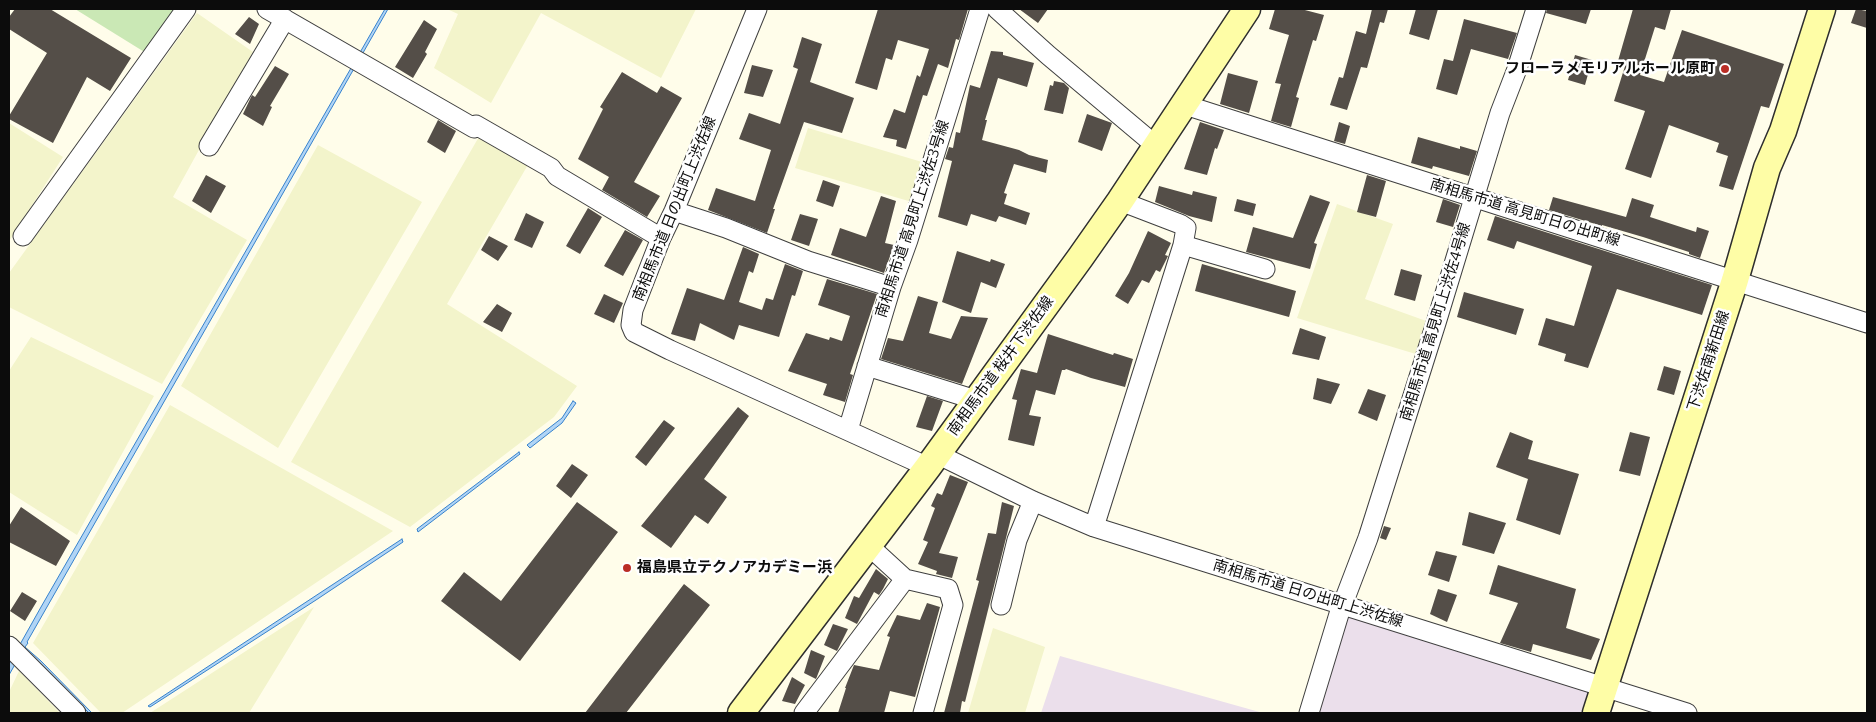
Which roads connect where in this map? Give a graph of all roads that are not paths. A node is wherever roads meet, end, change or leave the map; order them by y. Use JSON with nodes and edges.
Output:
{"nodes":[{"id":1,"x":186,"y":9,"type":"edge"},
{"id":2,"x":267,"y":9,"type":"edge"},
{"id":3,"x":757,"y":9,"type":"edge"},
{"id":4,"x":980,"y":9,"type":"edge"},
{"id":5,"x":997,"y":9,"type":"edge"},
{"id":6,"x":1247,"y":9,"type":"edge"},
{"id":7,"x":1536,"y":9,"type":"edge"},
{"id":8,"x":1822,"y":9,"type":"edge"},
{"id":9,"x":284,"y":19,"type":"junction"},
{"id":10,"x":1182,"y":104,"type":"junction"},
{"id":11,"x":210,"y":146,"type":"dead end"},
{"id":12,"x":1155,"y":146,"type":"junction"},
{"id":13,"x":1475,"y":198,"type":"junction"},
{"id":14,"x":1120,"y":201,"type":"junction"},
{"id":15,"x":674,"y":211,"type":"junction"},
{"id":16,"x":23,"y":236,"type":"dead end"},
{"id":17,"x":661,"y":238,"type":"junction"},
{"id":18,"x":1183,"y":245,"type":"junction"},
{"id":19,"x":1265,"y":270,"type":"dead end"},
{"id":20,"x":1735,"y":280,"type":"junction"},
{"id":21,"x":891,"y":287,"type":"junction"},
{"id":22,"x":1867,"y":323,"type":"edge"},
{"id":23,"x":866,"y":366,"type":"junction"},
{"id":24,"x":976,"y":400,"type":"junction"},
{"id":25,"x":848,"y":430,"type":"junction"},
{"id":26,"x":933,"y":461,"type":"junction"},
{"id":27,"x":1033,"y":501,"type":"junction"},
{"id":28,"x":1094,"y":527,"type":"junction"},
{"id":29,"x":868,"y":546,"type":"junction"},
{"id":30,"x":905,"y":579,"type":"junction"},
{"id":31,"x":1001,"y":605,"type":"dead end"},
{"id":32,"x":1343,"y":605,"type":"junction"},
{"id":33,"x":9,"y":646,"type":"edge"},
{"id":34,"x":1605,"y":688,"type":"junction"},
{"id":35,"x":76,"y":713,"type":"edge"},
{"id":36,"x":740,"y":713,"type":"edge"},
{"id":37,"x":804,"y":713,"type":"edge"},
{"id":38,"x":923,"y":713,"type":"edge"},
{"id":39,"x":1309,"y":713,"type":"edge"},
{"id":40,"x":1596,"y":713,"type":"edge"},
{"id":41,"x":1687,"y":713,"type":"edge"}],
"edges":[{"from":1,"to":16,"type":"street"},
{"from":2,"to":9,"type":"street"},
{"from":3,"to":15,"type":"street","name":"南相馬市道 日の出町上渋佐線"},
{"from":4,"to":21,"type":"street","name":"南相馬市道 高見町上渋佐3号線"},
{"from":5,"to":12,"type":"street"},
{"from":6,"to":10,"type":"street","name":"南相馬市道 桜井下渋佐線"},
{"from":7,"to":13,"type":"street","name":"南相馬市道 高見町上渋佐4号線"},
{"from":8,"to":20,"type":"street","name":"下渋佐南新田線"},
{"from":9,"to":11,"type":"street"},
{"from":9,"to":17,"type":"street"},
{"from":10,"to":12,"type":"street","name":"南相馬市道 桜井下渋佐線"},
{"from":10,"to":13,"type":"street","name":"南相馬市道 高見町日の出町線"},
{"from":12,"to":14,"type":"street","name":"南相馬市道 桜井下渋佐線"},
{"from":13,"to":20,"type":"street","name":"南相馬市道 高見町日の出町線"},
{"from":13,"to":32,"type":"street","name":"南相馬市道 高見町上渋佐4号線"},
{"from":14,"to":18,"type":"street"},
{"from":14,"to":24,"type":"street","name":"南相馬市道 桜井下渋佐線"},
{"from":15,"to":17,"type":"street","name":"南相馬市道 日の出町上渋佐線"},
{"from":15,"to":21,"type":"street"},
{"from":17,"to":25,"type":"street","name":"南相馬市道 日の出町上渋佐線"},
{"from":18,"to":19,"type":"street"},
{"from":18,"to":28,"type":"street"},
{"from":20,"to":22,"type":"street","name":"南相馬市道 高見町日の出町線"},
{"from":20,"to":34,"type":"street","name":"下渋佐南新田線"},
{"from":21,"to":23,"type":"street","name":"南相馬市道 高見町上渋佐3号線"},
{"from":23,"to":24,"type":"street"},
{"from":23,"to":25,"type":"street","name":"南相馬市道 高見町上渋佐3号線"},
{"from":24,"to":26,"type":"street","name":"南相馬市道 桜井下渋佐線"},
{"from":25,"to":26,"type":"street","name":"南相馬市道 日の出町上渋佐線"},
{"from":26,"to":27,"type":"street","name":"南相馬市道 日の出町上渋佐線"},
{"from":26,"to":29,"type":"street","name":"南相馬市道 桜井下渋佐線"},
{"from":27,"to":28,"type":"street","name":"南相馬市道 日の出町上渋佐線"},
{"from":27,"to":31,"type":"street"},
{"from":28,"to":32,"type":"street","name":"南相馬市道 日の出町上渋佐線"},
{"from":29,"to":30,"type":"street"},
{"from":29,"to":36,"type":"street","name":"南相馬市道 桜井下渋佐線"},
{"from":30,"to":37,"type":"street"},
{"from":30,"to":38,"type":"street"},
{"from":32,"to":34,"type":"street","name":"南相馬市道 日の出町上渋佐線"},
{"from":32,"to":39,"type":"street","name":"南相馬市道 高見町上渋佐4号線"},
{"from":33,"to":35,"type":"street"},
{"from":34,"to":40,"type":"street","name":"下渋佐南新田線"},
{"from":34,"to":41,"type":"street","name":"南相馬市道 日の出町上渋佐線"}]}
